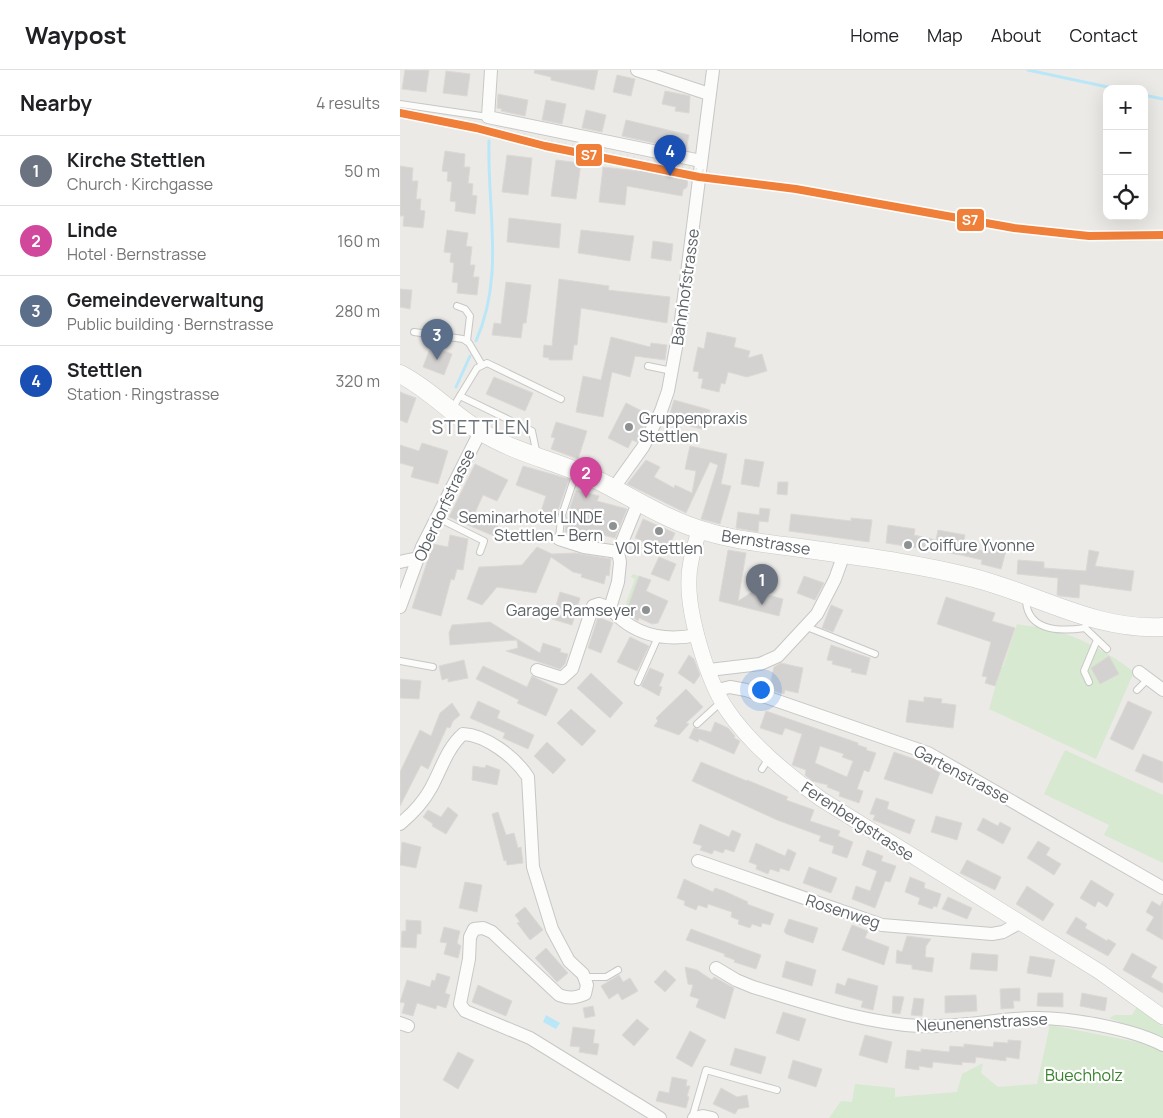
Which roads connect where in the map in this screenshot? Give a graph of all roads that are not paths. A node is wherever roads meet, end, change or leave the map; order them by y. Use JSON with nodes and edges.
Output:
{"nodes":[{"id":1,"x":491,"y":70,"type":"edge"},
{"id":2,"x":637,"y":70,"type":"edge"},
{"id":3,"x":713,"y":70,"type":"edge"},
{"id":4,"x":709,"y":94,"type":"junction"},
{"id":5,"x":400,"y":104,"type":"edge"},
{"id":6,"x":488,"y":117,"type":"junction"},
{"id":7,"x":701,"y":161,"type":"junction"},
{"id":8,"x":457,"y":306,"type":"dead end"},
{"id":9,"x":414,"y":332,"type":"dead end"},
{"id":10,"x":468,"y":342,"type":"junction"},
{"id":11,"x":482,"y":364,"type":"junction"},
{"id":12,"x":648,"y":366,"type":"dead end"},
{"id":13,"x":672,"y":371,"type":"junction"},
{"id":14,"x":400,"y":374,"type":"edge"},
{"id":15,"x":561,"y":399,"type":"dead end"},
{"id":16,"x":456,"y":403,"type":"junction"},
{"id":17,"x":480,"y":432,"type":"junction"},
{"id":18,"x":538,"y":456,"type":"junction"},
{"id":19,"x":577,"y":472,"type":"junction"},
{"id":20,"x":613,"y":489,"type":"junction"},
{"id":21,"x":638,"y":503,"type":"junction"},
{"id":22,"x":436,"y":517,"type":"junction"},
{"id":23,"x":699,"y":530,"type":"junction"},
{"id":24,"x":559,"y":539,"type":"joint"},
{"id":25,"x":480,"y":552,"type":"dead end"},
{"id":26,"x":618,"y":552,"type":"junction"},
{"id":27,"x":844,"y":554,"type":"junction"},
{"id":28,"x":418,"y":558,"type":"junction"},
{"id":29,"x":401,"y":563,"type":"edge"},
{"id":30,"x":400,"y":607,"type":"edge"},
{"id":31,"x":610,"y":608,"type":"junction"},
{"id":32,"x":1086,"y":623,"type":"junction"},
{"id":33,"x":806,"y":626,"type":"junction"},
{"id":34,"x":1163,"y":627,"type":"edge"},
{"id":35,"x":696,"y":635,"type":"junction"},
{"id":36,"x":658,"y":637,"type":"junction"},
{"id":37,"x":1097,"y":640,"type":"junction"},
{"id":38,"x":1107,"y":649,"type":"dead end"},
{"id":39,"x":875,"y":654,"type":"dead end"},
{"id":40,"x":400,"y":661,"type":"edge"},
{"id":41,"x":434,"y":667,"type":"dead end"},
{"id":42,"x":537,"y":670,"type":"dead end"},
{"id":43,"x":708,"y":670,"type":"junction"},
{"id":44,"x":1144,"y":675,"type":"joint"},
{"id":45,"x":638,"y":682,"type":"dead end"},
{"id":46,"x":1090,"y":682,"type":"dead end"},
{"id":47,"x":1137,"y":690,"type":"dead end"},
{"id":48,"x":1163,"y":690,"type":"edge"},
{"id":49,"x":719,"y":695,"type":"junction"},
{"id":50,"x":697,"y":724,"type":"dead end"},
{"id":51,"x":400,"y":824,"type":"edge"},
{"id":52,"x":698,"y":862,"type":"dead end"},
{"id":53,"x":1163,"y":888,"type":"edge"},
{"id":54,"x":1020,"y":922,"type":"junction"},
{"id":55,"x":716,"y":968,"type":"dead end"},
{"id":56,"x":618,"y":970,"type":"dead end"},
{"id":57,"x":584,"y":978,"type":"junction"},
{"id":58,"x":1163,"y":1017,"type":"edge"},
{"id":59,"x":1163,"y":1045,"type":"edge"},
{"id":60,"x":777,"y":1090,"type":"dead end"},
{"id":61,"x":660,"y":1118,"type":"edge"},
{"id":62,"x":693,"y":1118,"type":"edge"},
{"id":63,"x":712,"y":1118,"type":"edge"}],
"edges":[{"from":1,"to":6,"type":"street"},
{"from":2,"to":4,"type":"street"},
{"from":3,"to":4,"type":"street","name":"Bahnhofstrasse"},
{"from":4,"to":7,"type":"street","name":"Bahnhofstrasse"},
{"from":5,"to":6,"type":"lane"},
{"from":6,"to":7,"type":"street"},
{"from":7,"to":13,"type":"street","name":"Bahnhofstrasse"},
{"from":8,"to":10,"type":"lane"},
{"from":9,"to":10,"type":"lane"},
{"from":10,"to":11,"type":"lane"},
{"from":11,"to":15,"type":"lane"},
{"from":11,"to":16,"type":"lane"},
{"from":12,"to":13,"type":"lane"},
{"from":13,"to":20,"type":"street","name":"Bahnhofstrasse"},
{"from":14,"to":16,"type":"main road","name":"Bernstrasse"},
{"from":16,"to":17,"type":"main road","name":"Bernstrasse"},
{"from":16,"to":18,"type":"lane"},
{"from":17,"to":18,"type":"main road","name":"Bernstrasse"},
{"from":17,"to":22,"type":"street","name":"Oberdorfstrasse"},
{"from":18,"to":19,"type":"main road","name":"Bernstrasse"},
{"from":19,"to":20,"type":"main road","name":"Bernstrasse"},
{"from":19,"to":24,"type":"lane"},
{"from":20,"to":21,"type":"main road","name":"Bernstrasse"},
{"from":21,"to":23,"type":"main road","name":"Bernstrasse"},
{"from":21,"to":26,"type":"street"},
{"from":22,"to":25,"type":"lane"},
{"from":22,"to":28,"type":"street","name":"Oberdorfstrasse"},
{"from":23,"to":27,"type":"main road","name":"Bernstrasse"},
{"from":23,"to":35,"type":"street","name":"Ferenbergstrasse"},
{"from":24,"to":26,"type":"street"},
{"from":26,"to":31,"type":"street"},
{"from":27,"to":32,"type":"main road","name":"Bernstrasse"},
{"from":27,"to":33,"type":"street"},
{"from":28,"to":29,"type":"street"},
{"from":28,"to":30,"type":"street","name":"Oberdorfstrasse"},
{"from":31,"to":36,"type":"street"},
{"from":31,"to":42,"type":"street"},
{"from":32,"to":34,"type":"main road","name":"Bernstrasse"},
{"from":32,"to":37,"type":"lane"},
{"from":33,"to":39,"type":"lane"},
{"from":33,"to":43,"type":"street"},
{"from":35,"to":36,"type":"street"},
{"from":35,"to":43,"type":"street","name":"Ferenbergstrasse"},
{"from":36,"to":45,"type":"lane"},
{"from":37,"to":38,"type":"lane"},
{"from":37,"to":46,"type":"lane"},
{"from":40,"to":41,"type":"lane"},
{"from":43,"to":49,"type":"street","name":"Ferenbergstrasse"},
{"from":44,"to":47,"type":"lane"},
{"from":44,"to":48,"type":"street"},
{"from":49,"to":50,"type":"lane"},
{"from":49,"to":53,"type":"street","name":"Gartenstrasse"},
{"from":49,"to":54,"type":"street","name":"Ferenbergstrasse"},
{"from":51,"to":57,"type":"street"},
{"from":52,"to":54,"type":"street","name":"Rosenweg"},
{"from":54,"to":58,"type":"street","name":"Ferenbergstrasse"},
{"from":55,"to":59,"type":"street","name":"Neunenenstrasse"},
{"from":56,"to":57,"type":"lane"},
{"from":57,"to":61,"type":"street"},
{"from":60,"to":62,"type":"lane"},
{"from":62,"to":63,"type":"street"}]}
